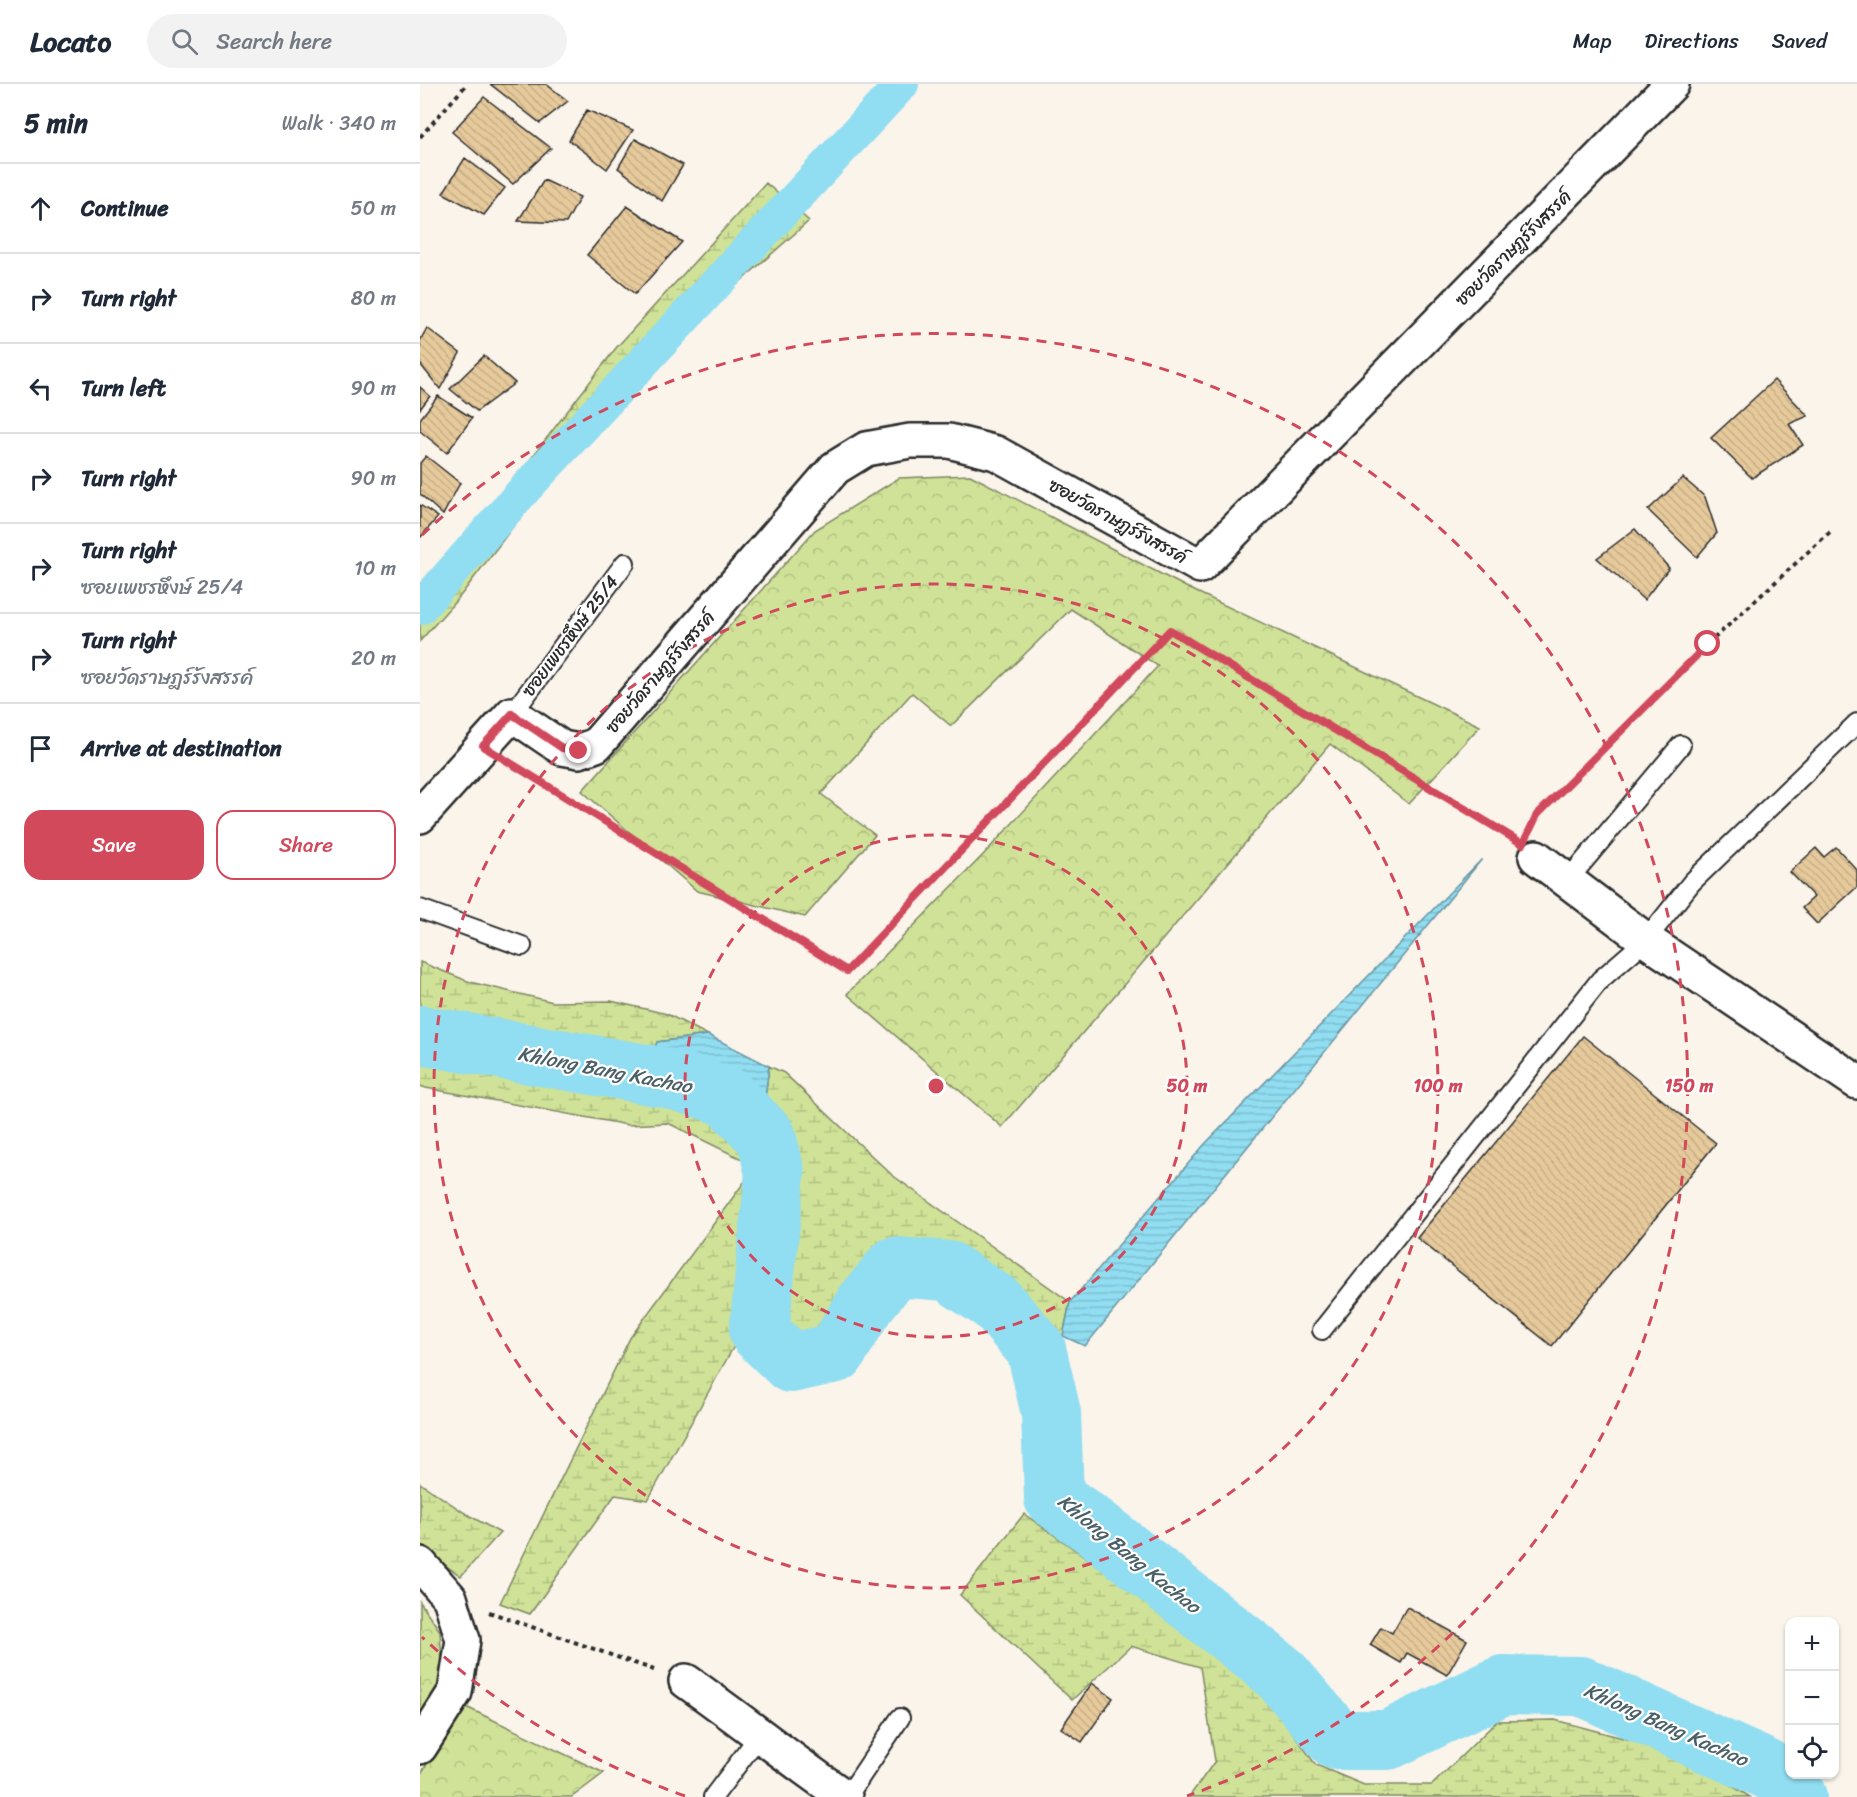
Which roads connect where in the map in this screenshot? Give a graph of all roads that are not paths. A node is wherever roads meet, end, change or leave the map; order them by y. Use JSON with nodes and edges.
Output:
{"nodes":[{"id":1,"x":1672,"y":84,"type":"edge"},
{"id":2,"x":625,"y":563,"type":"dead end"},
{"id":3,"x":512,"y":714,"type":"junction"},
{"id":4,"x":1857,"y":723,"type":"edge"},
{"id":5,"x":1681,"y":745,"type":"dead end"},
{"id":6,"x":420,"y":816,"type":"edge"},
{"id":7,"x":1526,"y":843,"type":"road end"},
{"id":8,"x":1568,"y":880,"type":"junction"},
{"id":9,"x":420,"y":909,"type":"edge"},
{"id":10,"x":1646,"y":940,"type":"junction"},
{"id":11,"x":522,"y":946,"type":"dead end"},
{"id":12,"x":1857,"y":1082,"type":"edge"},
{"id":13,"x":1322,"y":1330,"type":"dead end"},
{"id":14,"x":420,"y":1564,"type":"edge"},
{"id":15,"x":686,"y":1682,"type":"road end"},
{"id":16,"x":900,"y":1718,"type":"dead end"},
{"id":17,"x":759,"y":1736,"type":"junction"},
{"id":18,"x":420,"y":1747,"type":"edge"},
{"id":19,"x":713,"y":1797,"type":"edge"},
{"id":20,"x":846,"y":1797,"type":"edge"}],
"edges":[{"from":1,"to":3,"type":"street","name":"ซอยวัดราษฎร์รังสรรค์"},
{"from":2,"to":3,"type":"lane","name":"ซอยเพชรหึงษ์ 25/4"},
{"from":3,"to":6,"type":"street","name":"ซอยเพชรหึงษ์ 25/4"},
{"from":4,"to":10,"type":"lane"},
{"from":5,"to":8,"type":"lane"},
{"from":7,"to":8,"type":"street"},
{"from":8,"to":10,"type":"street"},
{"from":9,"to":11,"type":"lane"},
{"from":10,"to":12,"type":"street"},
{"from":10,"to":13,"type":"lane"},
{"from":14,"to":18,"type":"street"},
{"from":15,"to":17,"type":"street"},
{"from":16,"to":20,"type":"lane"},
{"from":17,"to":19,"type":"lane"},
{"from":17,"to":20,"type":"street"}]}
